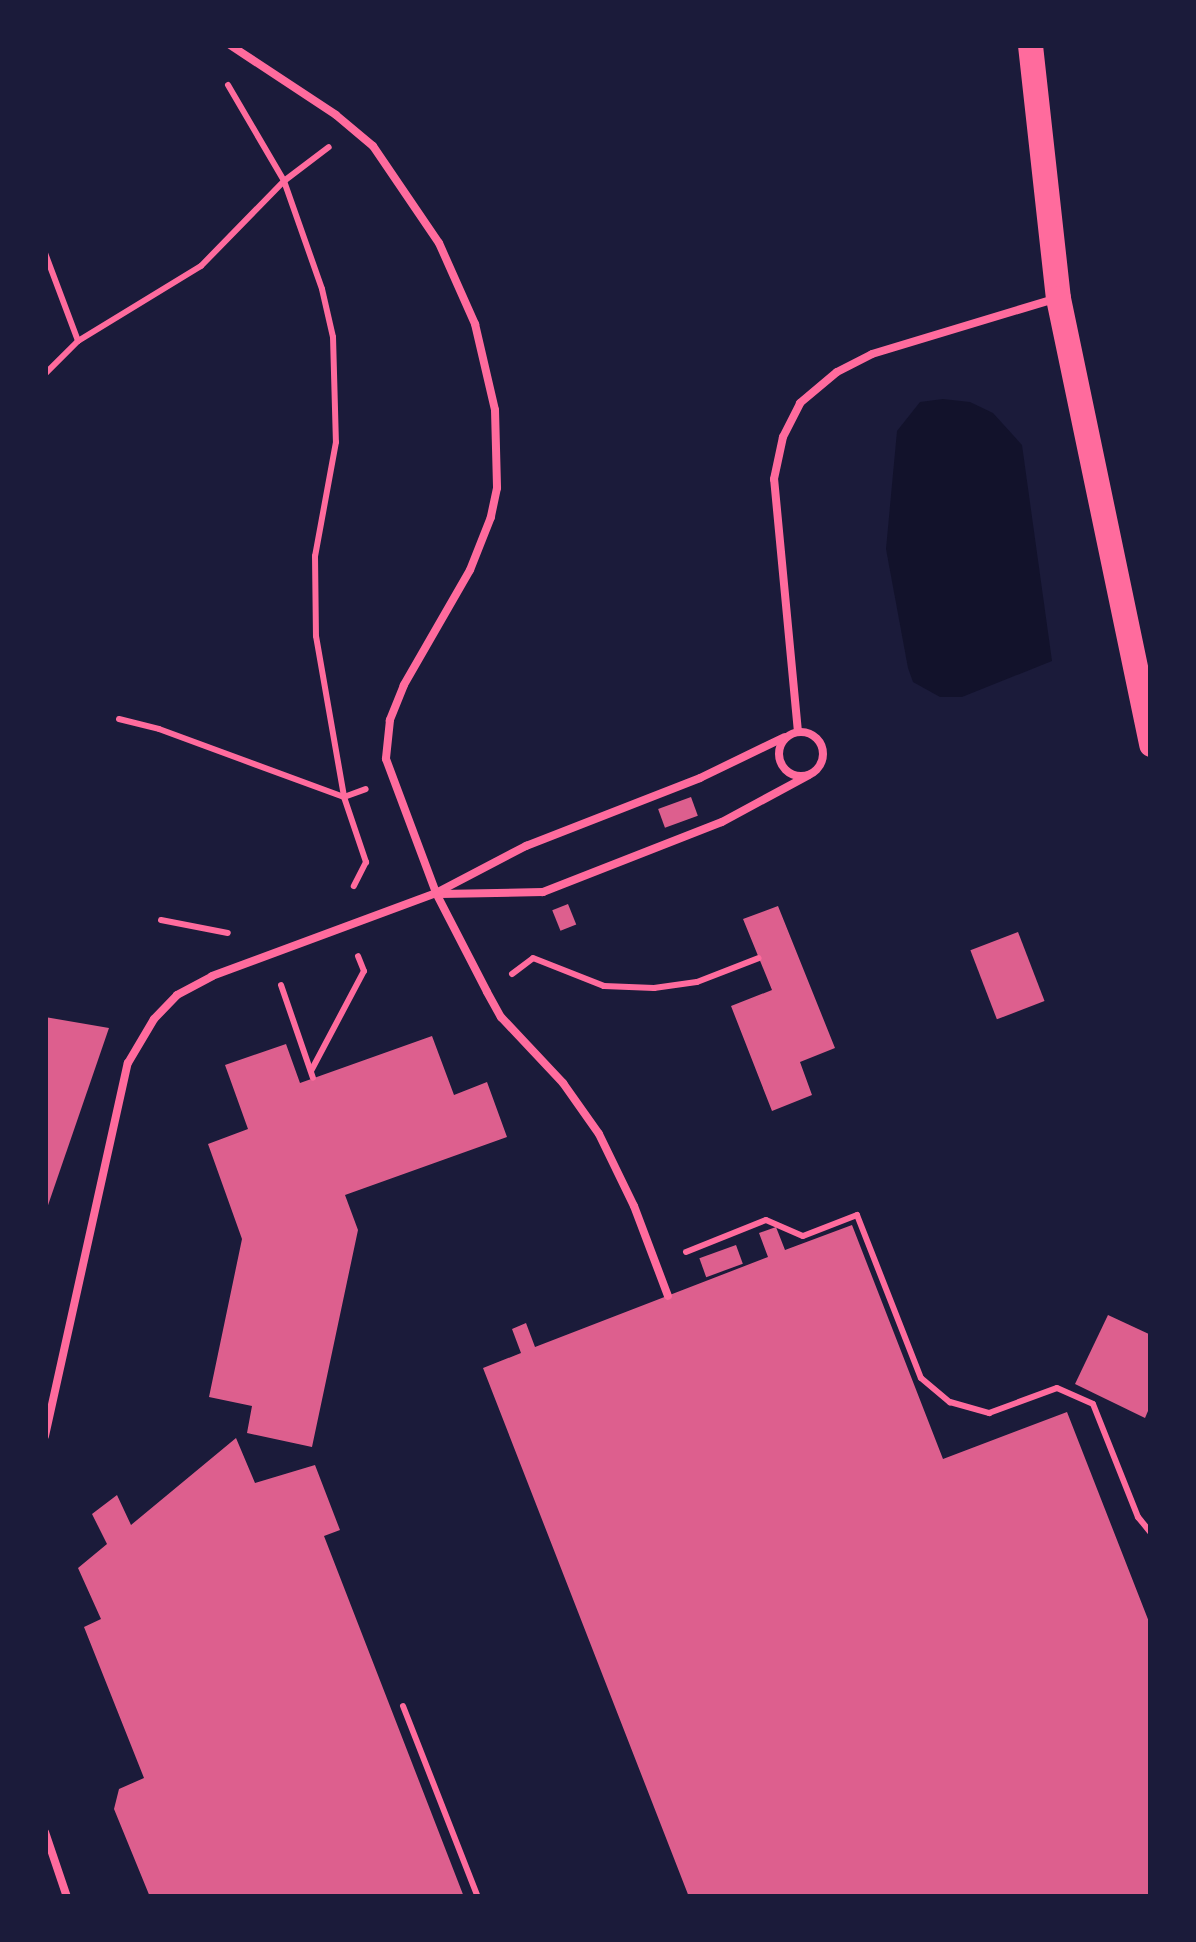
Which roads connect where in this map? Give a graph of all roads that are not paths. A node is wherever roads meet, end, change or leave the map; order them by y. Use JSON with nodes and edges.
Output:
{"nodes":[{"id":1,"x":230,"y":45,"type":"edge"},
{"id":2,"x":1030,"y":45,"type":"edge"},
{"id":3,"x":1058,"y":298,"type":"junction"},
{"id":4,"x":798,"y":732,"type":"junction"},
{"id":5,"x":784,"y":737,"type":"junction"},
{"id":6,"x":1151,"y":744,"type":"edge"},
{"id":7,"x":809,"y":775,"type":"junction"},
{"id":8,"x":436,"y":894,"type":"junction"},
{"id":9,"x":668,"y":1296,"type":"dead end"},
{"id":10,"x":45,"y":1436,"type":"edge"},
{"id":11,"x":45,"y":1832,"type":"edge"},
{"id":12,"x":67,"y":1897,"type":"edge"}],
"edges":[{"from":1,"to":8,"type":"lane"},
{"from":2,"to":3,"type":"main road"},
{"from":3,"to":4,"type":"lane"},
{"from":3,"to":6,"type":"main road"},
{"from":4,"to":5,"type":"lane"},
{"from":4,"to":7,"type":"lane"},
{"from":5,"to":7,"type":"lane"},
{"from":5,"to":8,"type":"lane"},
{"from":7,"to":8,"type":"lane"},
{"from":8,"to":9,"type":"lane"},
{"from":8,"to":10,"type":"lane"},
{"from":11,"to":12,"type":"lane"}]}
